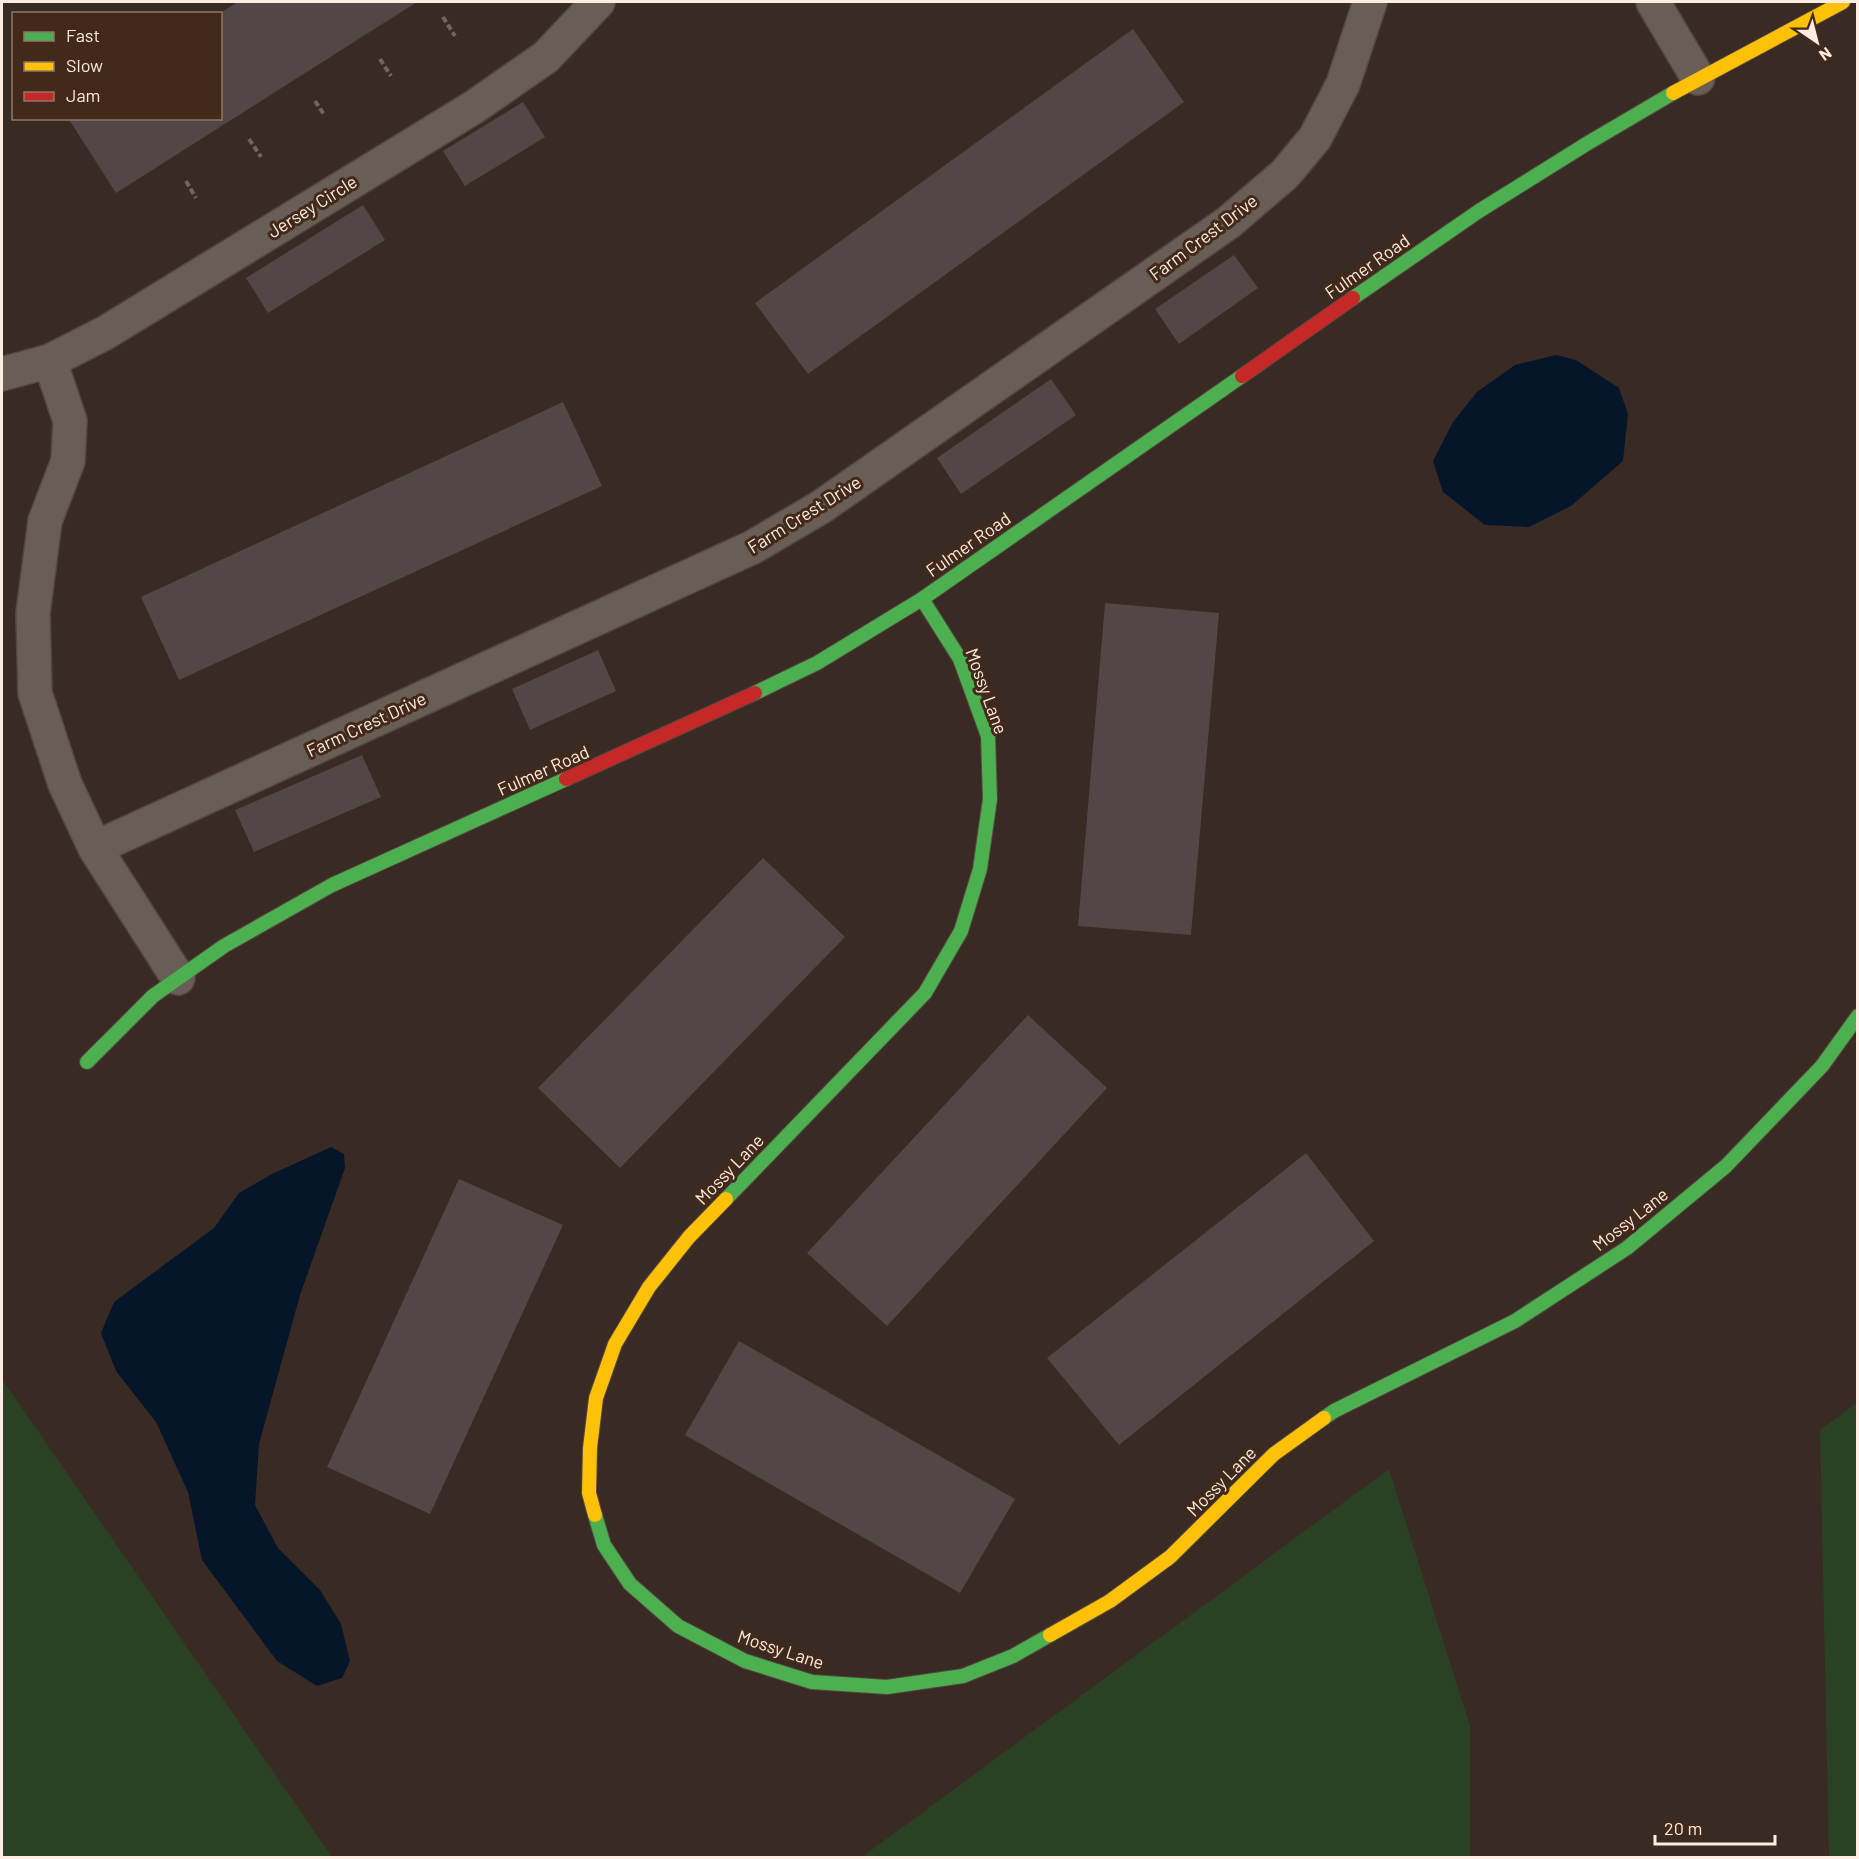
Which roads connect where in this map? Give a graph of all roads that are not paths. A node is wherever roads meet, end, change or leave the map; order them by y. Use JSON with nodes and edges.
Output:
{"nodes":[{"id":1,"x":598,"y":2,"type":"edge"},
{"id":2,"x":1370,"y":2,"type":"edge"},
{"id":3,"x":1653,"y":2,"type":"edge"},
{"id":4,"x":1843,"y":2,"type":"edge"},
{"id":5,"x":1698,"y":78,"type":"junction"},
{"id":6,"x":50,"y":361,"type":"junction"},
{"id":7,"x":2,"y":374,"type":"edge"},
{"id":8,"x":922,"y":599,"type":"junction"},
{"id":9,"x":95,"y":848,"type":"junction"},
{"id":10,"x":178,"y":978,"type":"junction"},
{"id":11,"x":1857,"y":1016,"type":"edge"},
{"id":12,"x":87,"y":1062,"type":"dead end"}],
"edges":[{"from":1,"to":6,"type":"street","name":"Jersey Circle"},
{"from":2,"to":9,"type":"street","name":"Farm Crest Drive"},
{"from":3,"to":5,"type":"street"},
{"from":4,"to":5,"type":"street","name":"Fulmer Road"},
{"from":5,"to":8,"type":"street","name":"Fulmer Road"},
{"from":6,"to":7,"type":"street","name":"Jersey Circle"},
{"from":6,"to":9,"type":"street"},
{"from":8,"to":10,"type":"street","name":"Fulmer Road"},
{"from":8,"to":11,"type":"street","name":"Mossy Lane"},
{"from":9,"to":10,"type":"street"},
{"from":10,"to":12,"type":"street","name":"Fulmer Road"}]}
